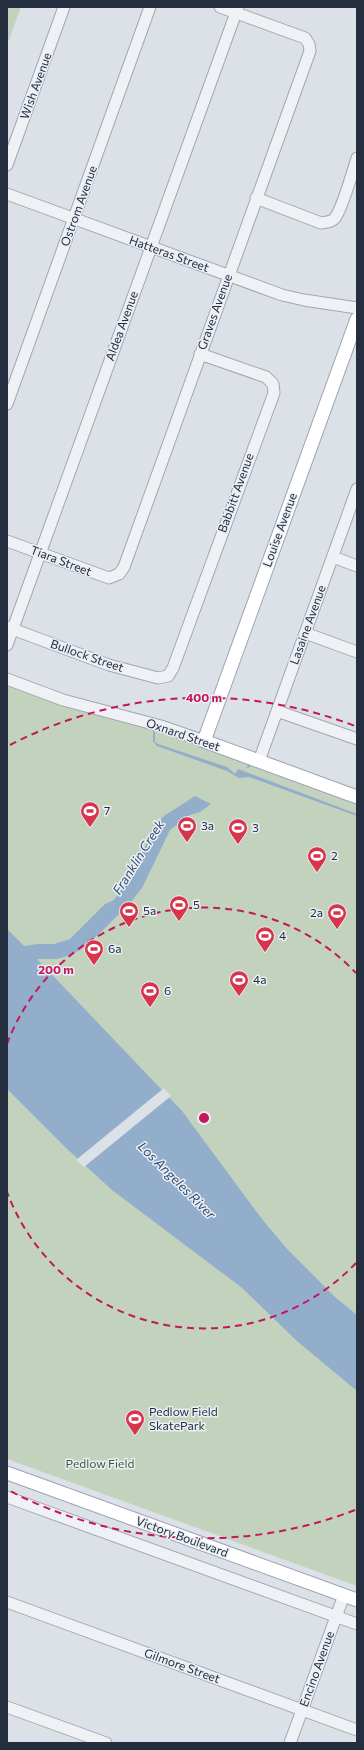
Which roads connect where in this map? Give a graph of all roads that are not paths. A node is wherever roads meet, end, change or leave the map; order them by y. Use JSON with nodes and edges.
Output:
{"nodes":[{"id":1,"x":64,"y":7,"type":"edge"},
{"id":2,"x":150,"y":7,"type":"edge"},
{"id":3,"x":220,"y":7,"type":"edge"},
{"id":4,"x":237,"y":10,"type":"edge"},
{"id":5,"x":357,"y":158,"type":"edge"},
{"id":6,"x":7,"y":165,"type":"edge"},
{"id":7,"x":7,"y":194,"type":"edge"},
{"id":8,"x":256,"y":198,"type":"junction"},
{"id":9,"x":74,"y":218,"type":"junction"},
{"id":10,"x":151,"y":247,"type":"junction"},
{"id":11,"x":229,"y":276,"type":"junction"},
{"id":12,"x":357,"y":308,"type":"edge"},
{"id":13,"x":357,"y":319,"type":"edge"},
{"id":14,"x":200,"y":354,"type":"junction"},
{"id":15,"x":7,"y":404,"type":"edge"},
{"id":16,"x":357,"y":489,"type":"edge"},
{"id":17,"x":7,"y":540,"type":"edge"},
{"id":18,"x":41,"y":553,"type":"junction"},
{"id":19,"x":333,"y":557,"type":"junction"},
{"id":20,"x":357,"y":566,"type":"edge"},
{"id":21,"x":115,"y":577,"type":"joint"},
{"id":22,"x":10,"y":628,"type":"edge"},
{"id":23,"x":305,"y":633,"type":"junction"},
{"id":24,"x":7,"y":645,"type":"edge"},
{"id":25,"x":357,"y":652,"type":"edge"},
{"id":26,"x":168,"y":676,"type":"joint"},
{"id":27,"x":7,"y":680,"type":"edge"},
{"id":28,"x":277,"y":711,"type":"junction"},
{"id":29,"x":357,"y":739,"type":"edge"},
{"id":30,"x":204,"y":742,"type":"junction"},
{"id":31,"x":259,"y":761,"type":"junction"},
{"id":32,"x":357,"y":797,"type":"edge"},
{"id":33,"x":7,"y":1473,"type":"edge"},
{"id":34,"x":7,"y":1497,"type":"edge"},
{"id":35,"x":344,"y":1596,"type":"junction"},
{"id":36,"x":357,"y":1600,"type":"edge"},
{"id":37,"x":7,"y":1602,"type":"edge"},
{"id":38,"x":336,"y":1616,"type":"junction"},
{"id":39,"x":357,"y":1624,"type":"edge"},
{"id":40,"x":7,"y":1707,"type":"edge"},
{"id":41,"x":302,"y":1710,"type":"junction"},
{"id":42,"x":357,"y":1730,"type":"edge"},
{"id":43,"x":106,"y":1743,"type":"edge"},
{"id":44,"x":290,"y":1743,"type":"edge"}],
"edges":[{"from":1,"to":6,"type":"street","name":"Wish Avenue"},
{"from":2,"to":9,"type":"street","name":"Ostrom Avenue"},
{"from":3,"to":4,"type":"street"},
{"from":4,"to":8,"type":"street","name":"Graves Avenue"},
{"from":4,"to":10,"type":"street","name":"Aldea Avenue"},
{"from":5,"to":8,"type":"street"},
{"from":7,"to":9,"type":"street","name":"Hatteras Street"},
{"from":8,"to":11,"type":"street","name":"Graves Avenue"},
{"from":9,"to":10,"type":"street","name":"Hatteras Street"},
{"from":9,"to":15,"type":"street","name":"Ostrom Avenue"},
{"from":10,"to":11,"type":"street","name":"Hatteras Street"},
{"from":10,"to":18,"type":"street","name":"Aldea Avenue"},
{"from":11,"to":12,"type":"street","name":"Hatteras Street"},
{"from":11,"to":14,"type":"street","name":"Graves Avenue"},
{"from":13,"to":30,"type":"main road","name":"Louise Avenue"},
{"from":14,"to":21,"type":"street","name":"Graves Avenue"},
{"from":14,"to":26,"type":"street","name":"Babbitt Avenue"},
{"from":16,"to":19,"type":"street","name":"Lasaine Avenue"},
{"from":17,"to":18,"type":"street","name":"Tiara Street"},
{"from":18,"to":21,"type":"street","name":"Tiara Street"},
{"from":18,"to":22,"type":"street","name":"Aldea Avenue"},
{"from":19,"to":20,"type":"street"},
{"from":19,"to":23,"type":"street","name":"Lasaine Avenue"},
{"from":22,"to":24,"type":"street","name":"Aldea Avenue"},
{"from":22,"to":26,"type":"street","name":"Bullock Street"},
{"from":23,"to":25,"type":"street"},
{"from":23,"to":28,"type":"street","name":"Lasaine Avenue"},
{"from":27,"to":30,"type":"street","name":"Oxnard Street"},
{"from":28,"to":29,"type":"street"},
{"from":28,"to":31,"type":"street","name":"Lasaine Avenue"},
{"from":30,"to":31,"type":"main road","name":"Oxnard Street"},
{"from":31,"to":32,"type":"main road","name":"Oxnard Street"},
{"from":33,"to":35,"type":"main road","name":"Victory Boulevard"},
{"from":34,"to":38,"type":"street","name":"Victory Boulevard"},
{"from":35,"to":36,"type":"main road","name":"Victory Boulevard"},
{"from":35,"to":38,"type":"street","name":"Encino Avenue"},
{"from":37,"to":41,"type":"street","name":"Gilmore Street"},
{"from":38,"to":39,"type":"street","name":"Victory Boulevard"},
{"from":38,"to":41,"type":"street","name":"Encino Avenue"},
{"from":40,"to":43,"type":"street"},
{"from":41,"to":42,"type":"street","name":"Gilmore Street"},
{"from":41,"to":44,"type":"street","name":"Encino Avenue"}]}
